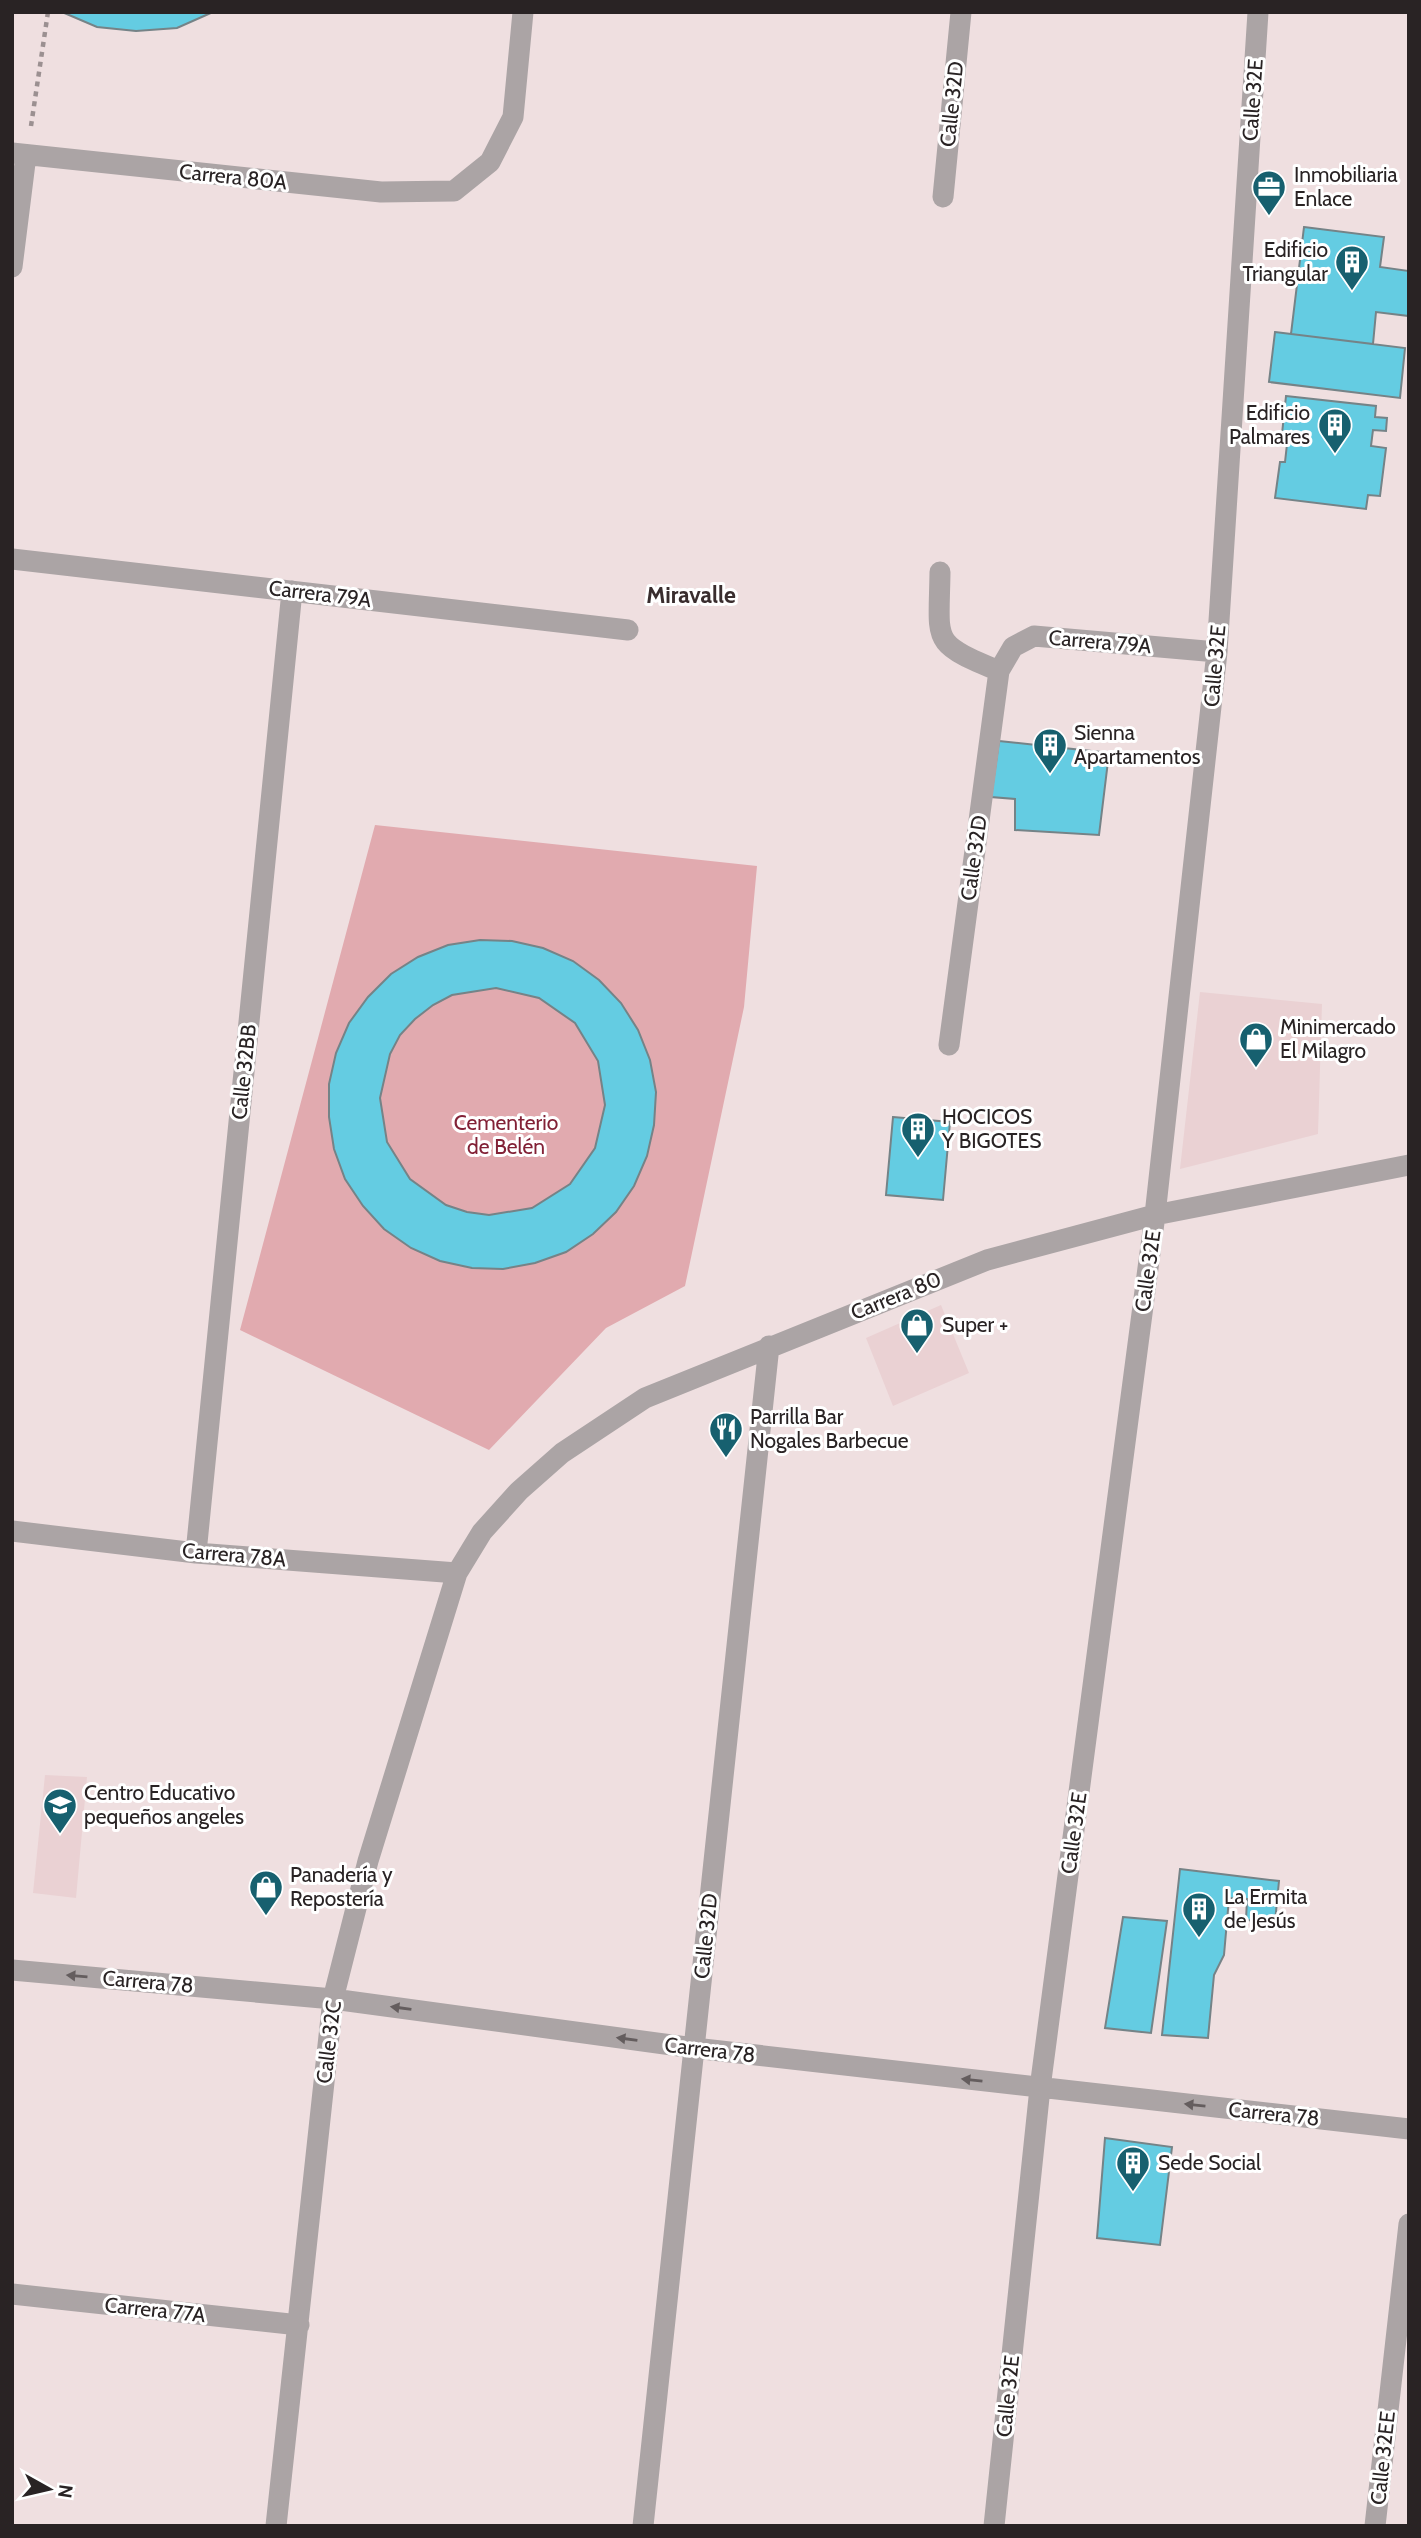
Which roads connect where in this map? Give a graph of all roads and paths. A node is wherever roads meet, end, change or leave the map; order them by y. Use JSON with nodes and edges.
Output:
{"nodes":[{"id":1,"x":48,"y":12,"type":"edge"},
{"id":2,"x":523,"y":12,"type":"edge"},
{"id":3,"x":961,"y":12,"type":"edge"},
{"id":4,"x":1258,"y":12,"type":"edge"},
{"id":5,"x":19,"y":154,"type":"edge"},
{"id":6,"x":943,"y":197,"type":"dead end"},
{"id":7,"x":12,"y":267,"type":"edge"},
{"id":8,"x":12,"y":559,"type":"edge"},
{"id":9,"x":940,"y":572,"type":"dead end"},
{"id":10,"x":292,"y":591,"type":"junction"},
{"id":11,"x":628,"y":629,"type":"dead end"},
{"id":12,"x":1217,"y":652,"type":"junction"},
{"id":13,"x":999,"y":671,"type":"junction"},
{"id":14,"x":949,"y":1045,"type":"dead end"},
{"id":15,"x":1409,"y":1165,"type":"edge"},
{"id":16,"x":1155,"y":1215,"type":"junction"},
{"id":17,"x":769,"y":1346,"type":"junction"},
{"id":18,"x":12,"y":1531,"type":"edge"},
{"id":19,"x":196,"y":1553,"type":"junction"},
{"id":20,"x":457,"y":1573,"type":"junction"},
{"id":21,"x":12,"y":1970,"type":"edge"},
{"id":22,"x":333,"y":1999,"type":"junction"},
{"id":23,"x":694,"y":2048,"type":"junction"},
{"id":24,"x":1040,"y":2088,"type":"junction"},
{"id":25,"x":1409,"y":2129,"type":"edge"},
{"id":26,"x":1409,"y":2224,"type":"edge"},
{"id":27,"x":12,"y":2294,"type":"edge"},
{"id":28,"x":299,"y":2325,"type":"junction"},
{"id":29,"x":276,"y":2526,"type":"edge"},
{"id":30,"x":643,"y":2526,"type":"edge"},
{"id":31,"x":995,"y":2526,"type":"edge"},
{"id":32,"x":1375,"y":2526,"type":"edge"}],
"edges":[{"from":1,"to":5,"type":"path"},
{"from":2,"to":5,"type":"street","name":"Carrera 80A"},
{"from":3,"to":6,"type":"street","name":"Calle 32D"},
{"from":4,"to":12,"type":"street","name":"Calle 32E"},
{"from":5,"to":7,"type":"street"},
{"from":8,"to":10,"type":"street","name":"Carrera 79A"},
{"from":9,"to":13,"type":"street"},
{"from":10,"to":11,"type":"street","name":"Carrera 79A"},
{"from":10,"to":19,"type":"street","name":"Calle 32BB"},
{"from":12,"to":13,"type":"street","name":"Carrera 79A"},
{"from":12,"to":16,"type":"street","name":"Calle 32E"},
{"from":13,"to":14,"type":"street","name":"Calle 32D"},
{"from":15,"to":16,"type":"street","name":"Carrera 80"},
{"from":16,"to":17,"type":"street","name":"Carrera 80"},
{"from":16,"to":24,"type":"street","name":"Calle 32E"},
{"from":17,"to":20,"type":"street","name":"Carrera 80"},
{"from":17,"to":23,"type":"street","name":"Calle 32D"},
{"from":18,"to":19,"type":"street","name":"Carrera 78A"},
{"from":19,"to":20,"type":"street","name":"Carrera 78A"},
{"from":20,"to":22,"type":"street","name":"Calle 32C"},
{"from":22,"to":21,"type":"street","name":"Carrera 78","one_way":true},
{"from":23,"to":22,"type":"street","name":"Carrera 78","one_way":true},
{"from":22,"to":28,"type":"street","name":"Calle 32C"},
{"from":24,"to":23,"type":"street","name":"Carrera 78","one_way":true},
{"from":23,"to":30,"type":"street","name":"Calle 32D"},
{"from":25,"to":24,"type":"street","name":"Carrera 78","one_way":true},
{"from":24,"to":31,"type":"street","name":"Calle 32E"},
{"from":26,"to":32,"type":"street","name":"Calle 32EE"},
{"from":27,"to":28,"type":"street","name":"Carrera 77A"},
{"from":28,"to":29,"type":"street","name":"Calle 32C"}]}
